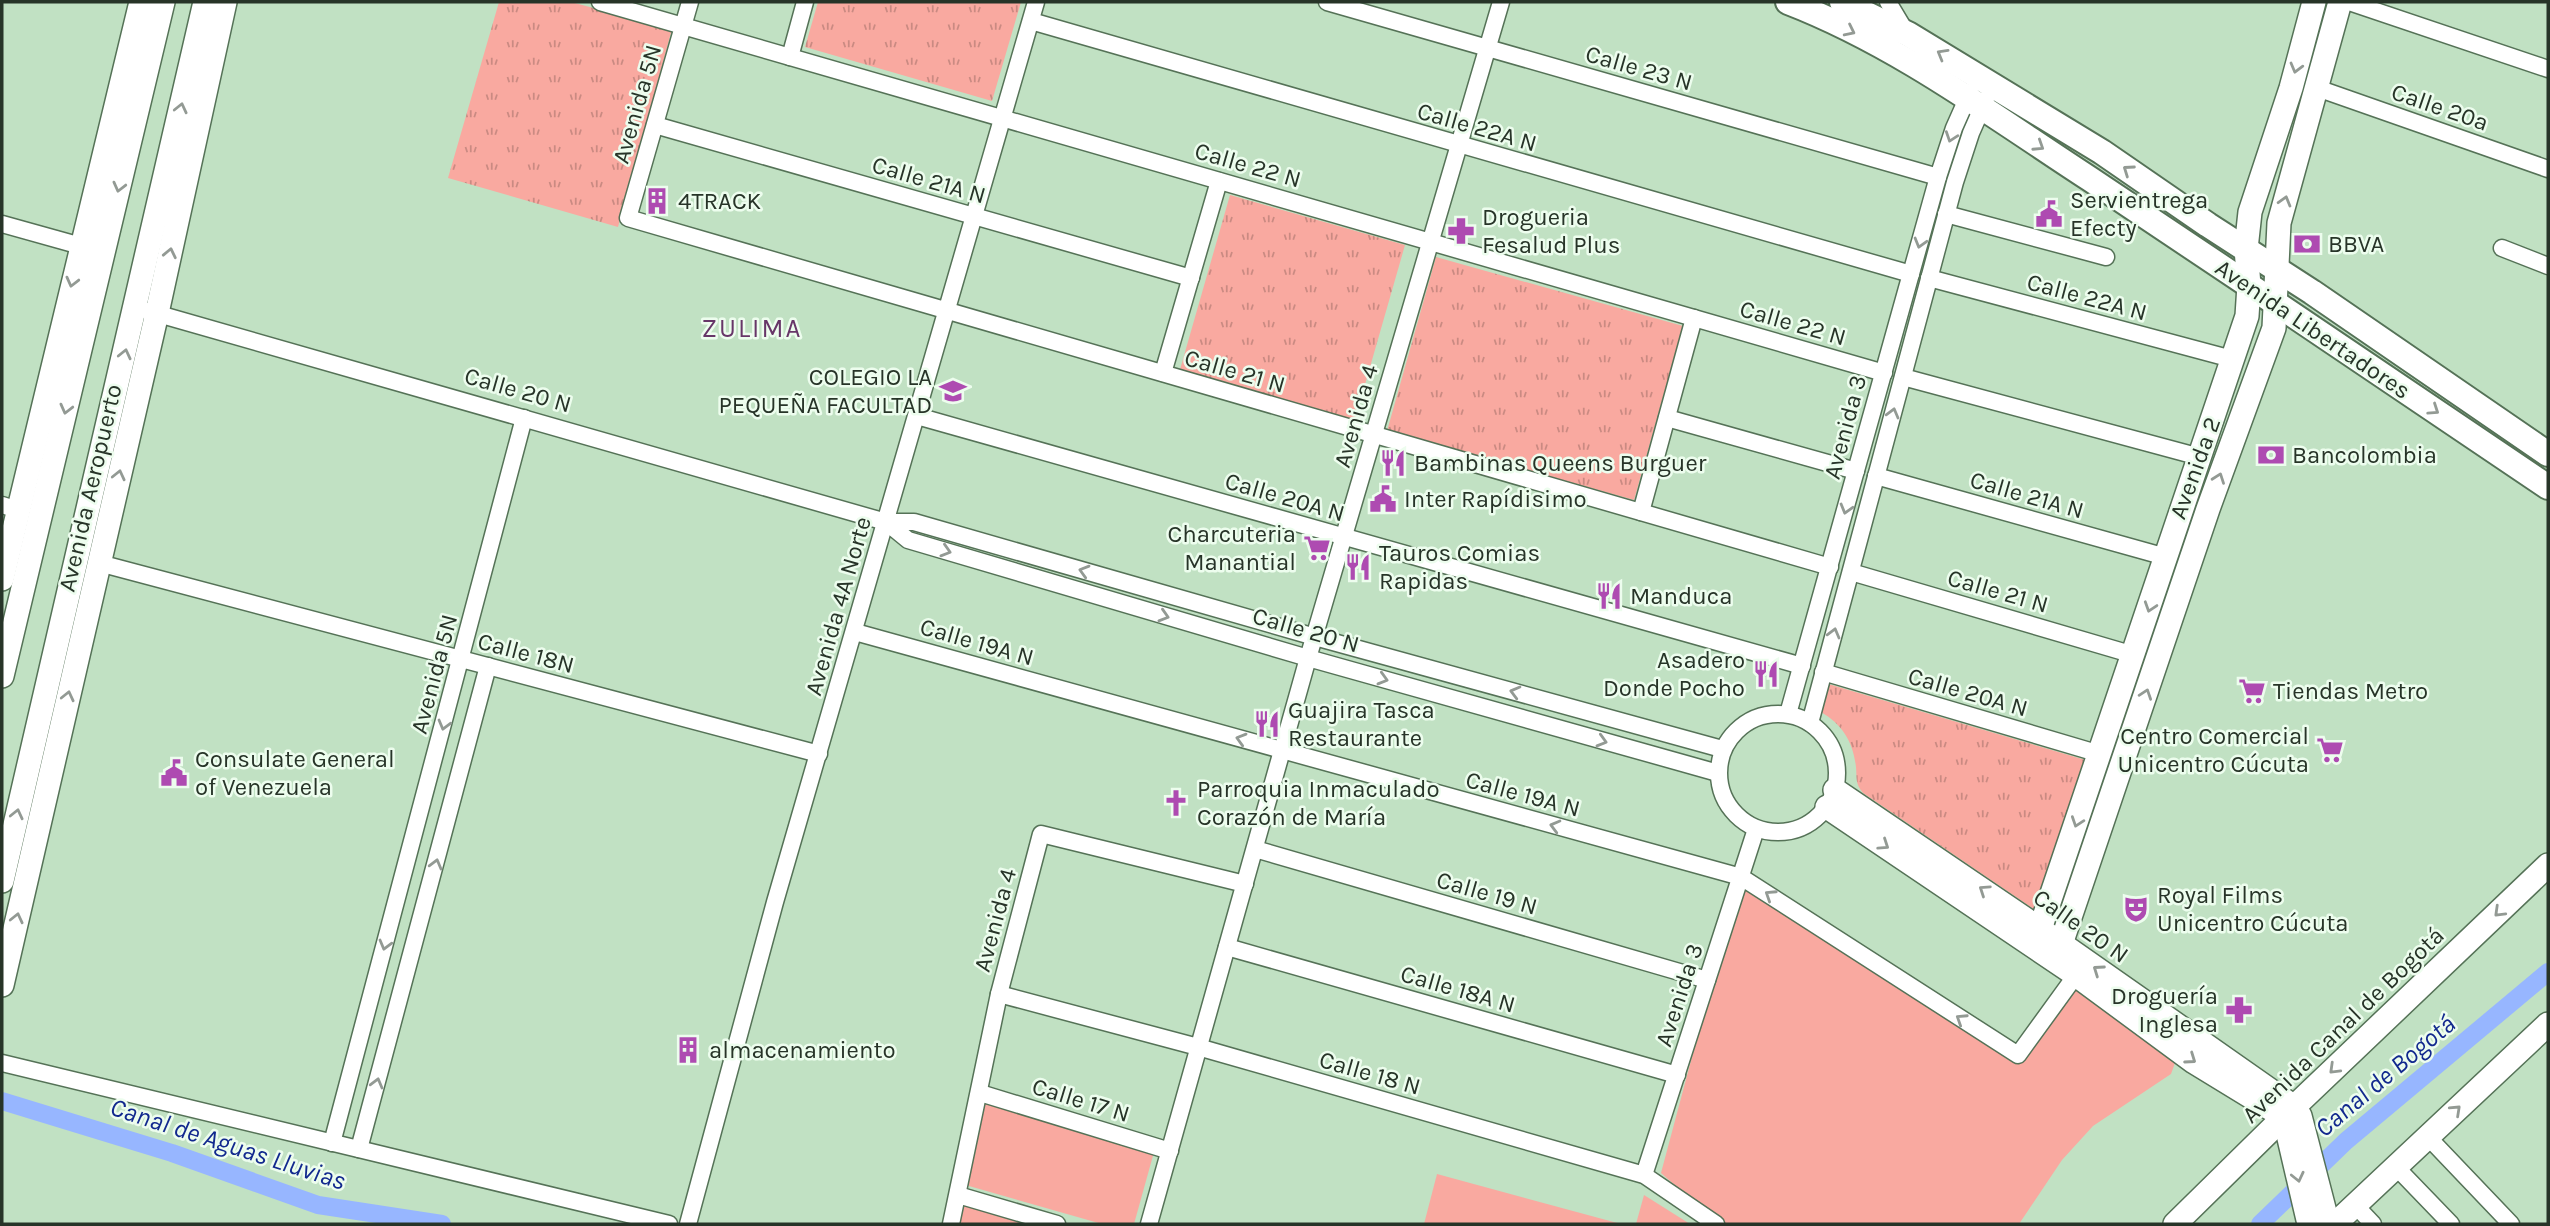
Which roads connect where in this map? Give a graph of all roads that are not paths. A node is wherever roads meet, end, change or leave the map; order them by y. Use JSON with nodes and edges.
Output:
{"nodes":[{"id":1,"x":141,"y":2,"type":"edge"},
{"id":2,"x":163,"y":2,"type":"edge"},
{"id":3,"x":205,"y":2,"type":"edge"},
{"id":4,"x":225,"y":2,"type":"edge"},
{"id":5,"x":600,"y":2,"type":"edge"},
{"id":6,"x":690,"y":2,"type":"edge"},
{"id":7,"x":805,"y":2,"type":"edge"},
{"id":8,"x":1036,"y":2,"type":"edge"},
{"id":9,"x":1327,"y":2,"type":"edge"},
{"id":10,"x":1501,"y":2,"type":"edge"},
{"id":11,"x":1788,"y":2,"type":"edge"},
{"id":12,"x":1842,"y":2,"type":"edge"},
{"id":13,"x":1888,"y":2,"type":"edge"},
{"id":14,"x":2314,"y":2,"type":"edge"},
{"id":15,"x":2340,"y":2,"type":"edge"},
{"id":16,"x":2349,"y":2,"type":"edge"},
{"id":17,"x":1031,"y":21,"type":"junction"},
{"id":18,"x":683,"y":26,"type":"junction"},
{"id":19,"x":1908,"y":34,"type":"junction"},
{"id":20,"x":1487,"y":48,"type":"junction"},
{"id":21,"x":790,"y":57,"type":"junction"},
{"id":22,"x":2548,"y":69,"type":"edge"},
{"id":23,"x":1984,"y":79,"type":"junction"},
{"id":24,"x":2317,"y":88,"type":"junction"},
{"id":25,"x":1975,"y":103,"type":"junction"},
{"id":26,"x":115,"y":114,"type":"junction"},
{"id":27,"x":1003,"y":118,"type":"junction"},
{"id":28,"x":655,"y":125,"type":"junction"},
{"id":29,"x":1459,"y":145,"type":"junction"},
{"id":30,"x":129,"y":147,"type":"junction"},
{"id":31,"x":182,"y":150,"type":"junction"},
{"id":32,"x":2548,"y":169,"type":"edge"},
{"id":33,"x":1938,"y":177,"type":"junction"},
{"id":34,"x":1219,"y":181,"type":"junction"},
{"id":35,"x":1946,"y":214,"type":"junction"},
{"id":36,"x":974,"y":216,"type":"junction"},
{"id":37,"x":628,"y":218,"type":"joint"},
{"id":38,"x":2,"y":225,"type":"edge"},
{"id":39,"x":1431,"y":242,"type":"junction"},
{"id":40,"x":81,"y":246,"type":"junction"},
{"id":41,"x":2502,"y":248,"type":"dead end"},
{"id":42,"x":2246,"y":249,"type":"junction"},
{"id":43,"x":2106,"y":257,"type":"dead end"},
{"id":44,"x":2548,"y":266,"type":"edge"},
{"id":45,"x":2277,"y":268,"type":"junction"},
{"id":46,"x":1911,"y":274,"type":"junction"},
{"id":47,"x":1191,"y":278,"type":"junction"},
{"id":48,"x":1929,"y":278,"type":"junction"},
{"id":49,"x":2249,"y":285,"type":"junction"},
{"id":50,"x":2276,"y":303,"type":"junction"},
{"id":51,"x":947,"y":310,"type":"junction"},
{"id":52,"x":146,"y":311,"type":"junction"},
{"id":53,"x":64,"y":315,"type":"junction"},
{"id":54,"x":1694,"y":318,"type":"junction"},
{"id":55,"x":87,"y":320,"type":"junction"},
{"id":56,"x":2232,"y":359,"type":"junction"},
{"id":57,"x":1163,"y":373,"type":"junction"},
{"id":58,"x":1884,"y":373,"type":"junction"},
{"id":59,"x":1903,"y":377,"type":"junction"},
{"id":60,"x":917,"y":416,"type":"junction"},
{"id":61,"x":524,"y":418,"type":"junction"},
{"id":62,"x":1667,"y":418,"type":"junction"},
{"id":63,"x":1374,"y":435,"type":"junction"},
{"id":64,"x":2548,"y":454,"type":"edge"},
{"id":65,"x":2200,"y":457,"type":"junction"},
{"id":66,"x":1856,"y":471,"type":"junction"},
{"id":67,"x":1876,"y":476,"type":"junction"},
{"id":68,"x":2548,"y":488,"type":"edge"},
{"id":69,"x":10,"y":508,"type":"edge"},
{"id":70,"x":1641,"y":512,"type":"junction"},
{"id":71,"x":886,"y":522,"type":"junction"},
{"id":72,"x":1344,"y":537,"type":"junction"},
{"id":73,"x":2166,"y":557,"type":"junction"},
{"id":74,"x":99,"y":563,"type":"junction"},
{"id":75,"x":1830,"y":567,"type":"junction"},
{"id":76,"x":1851,"y":572,"type":"junction"},
{"id":77,"x":2,"y":579,"type":"edge"},
{"id":78,"x":855,"y":632,"type":"junction"},
{"id":79,"x":1315,"y":637,"type":"junction"},
{"id":80,"x":2134,"y":655,"type":"junction"},
{"id":81,"x":1308,"y":658,"type":"junction"},
{"id":82,"x":461,"y":659,"type":"junction"},
{"id":83,"x":488,"y":666,"type":"junction"},
{"id":84,"x":1802,"y":666,"type":"junction"},
{"id":85,"x":1823,"y":673,"type":"junction"},
{"id":86,"x":2,"y":676,"type":"edge"},
{"id":87,"x":1788,"y":714,"type":"junction"},
{"id":88,"x":1810,"y":723,"type":"junction"},
{"id":89,"x":1723,"y":750,"type":"junction"},
{"id":90,"x":1283,"y":751,"type":"junction"},
{"id":91,"x":819,"y":754,"type":"junction"},
{"id":92,"x":2100,"y":754,"type":"junction"},
{"id":93,"x":1718,"y":773,"type":"junction"},
{"id":94,"x":1831,"y":799,"type":"junction"},
{"id":95,"x":1756,"y":829,"type":"junction"},
{"id":96,"x":1255,"y":849,"type":"junction"},
{"id":97,"x":2548,"y":865,"type":"edge"},
{"id":98,"x":1741,"y":877,"type":"junction"},
{"id":99,"x":2,"y":881,"type":"edge"},
{"id":100,"x":1245,"y":884,"type":"junction"},
{"id":101,"x":2040,"y":929,"type":"junction"},
{"id":102,"x":2061,"y":944,"type":"junction"},
{"id":103,"x":1227,"y":947,"type":"junction"},
{"id":104,"x":2076,"y":975,"type":"junction"},
{"id":105,"x":1707,"y":980,"type":"junction"},
{"id":106,"x":2,"y":985,"type":"edge"},
{"id":107,"x":999,"y":994,"type":"junction"},
{"id":108,"x":2548,"y":1024,"type":"edge"},
{"id":109,"x":1198,"y":1047,"type":"junction"},
{"id":110,"x":2,"y":1063,"type":"edge"},
{"id":111,"x":1677,"y":1075,"type":"junction"},
{"id":112,"x":980,"y":1093,"type":"junction"},
{"id":113,"x":2292,"y":1118,"type":"junction"},
{"id":114,"x":2428,"y":1137,"type":"junction"},
{"id":115,"x":332,"y":1143,"type":"junction"},
{"id":116,"x":359,"y":1149,"type":"junction"},
{"id":117,"x":1170,"y":1151,"type":"junction"},
{"id":118,"x":2396,"y":1167,"type":"junction"},
{"id":119,"x":1644,"y":1175,"type":"junction"},
{"id":120,"x":958,"y":1195,"type":"junction"},
{"id":121,"x":2356,"y":1205,"type":"junction"},
{"id":122,"x":2325,"y":1222,"type":"edge"},
{"id":123,"x":669,"y":1224,"type":"edge"},
{"id":124,"x":688,"y":1224,"type":"edge"},
{"id":125,"x":951,"y":1224,"type":"edge"},
{"id":126,"x":1057,"y":1224,"type":"edge"},
{"id":127,"x":1149,"y":1224,"type":"edge"},
{"id":128,"x":1716,"y":1224,"type":"edge"},
{"id":129,"x":2175,"y":1224,"type":"edge"},
{"id":130,"x":2373,"y":1224,"type":"edge"},
{"id":131,"x":2451,"y":1224,"type":"edge"},
{"id":132,"x":2511,"y":1224,"type":"edge"}],
"edges":[{"from":1,"to":26,"type":"street"},
{"from":2,"to":30,"type":"street","name":"Avenida Aeropuerto"},
{"from":31,"to":3,"type":"street","name":"Avenida Aeropuerto","one_way":true},
{"from":4,"to":31,"type":"street","name":"Avenida Aeropuerto"},
{"from":5,"to":18,"type":"street","name":"Calle 22 N"},
{"from":6,"to":18,"type":"street","name":"Avenida 5N"},
{"from":7,"to":21,"type":"street"},
{"from":8,"to":17,"type":"street","name":"Avenida 4A Norte"},
{"from":9,"to":20,"type":"street","name":"Calle 23 N"},
{"from":10,"to":20,"type":"street","name":"Avenida 4"},
{"from":11,"to":25,"type":"main road","name":"Avenida Libertadores","one_way":true},
{"from":12,"to":19,"type":"main road","name":"Avenida Libertadores"},
{"from":13,"to":19,"type":"street"},
{"from":14,"to":42,"type":"street","name":"Avenida 2","one_way":true},
{"from":15,"to":24,"type":"street","name":"Avenida 2"},
{"from":16,"to":22,"type":"street"},
{"from":17,"to":27,"type":"street","name":"Avenida 4A Norte"},
{"from":17,"to":29,"type":"street","name":"Calle 22A N"},
{"from":18,"to":21,"type":"street","name":"Calle 22 N"},
{"from":18,"to":28,"type":"street","name":"Avenida 5N"},
{"from":23,"to":19,"type":"main road","name":"Avenida Libertadores","one_way":true},
{"from":20,"to":29,"type":"street","name":"Avenida 4"},
{"from":20,"to":33,"type":"street","name":"Calle 23 N"},
{"from":21,"to":27,"type":"street","name":"Calle 22 N"},
{"from":23,"to":25,"type":"street","name":"Avenida 3"},
{"from":42,"to":23,"type":"main road","name":"Avenida Libertadores","one_way":true},
{"from":24,"to":32,"type":"street","name":"Calle 20a"},
{"from":45,"to":24,"type":"street","name":"Avenida 2","one_way":true},
{"from":25,"to":33,"type":"street","name":"Avenida 3","one_way":true},
{"from":25,"to":35,"type":"street","name":"Avenida 3"},
{"from":25,"to":49,"type":"main road","name":"Avenida Libertadores","one_way":true},
{"from":26,"to":30,"type":"street"},
{"from":26,"to":40,"type":"street"},
{"from":27,"to":34,"type":"street","name":"Calle 22 N"},
{"from":27,"to":36,"type":"street","name":"Avenida 4A Norte"},
{"from":28,"to":36,"type":"street","name":"Calle 21A N"},
{"from":28,"to":37,"type":"street","name":"Avenida 5N"},
{"from":29,"to":39,"type":"street","name":"Avenida 4"},
{"from":29,"to":46,"type":"street","name":"Calle 22A N"},
{"from":30,"to":55,"type":"street","name":"Avenida Aeropuerto","one_way":true},
{"from":52,"to":31,"type":"street","name":"Avenida Aeropuerto","one_way":true},
{"from":33,"to":46,"type":"street","name":"Avenida 3","one_way":true},
{"from":34,"to":39,"type":"street","name":"Calle 22 N"},
{"from":34,"to":47,"type":"street"},
{"from":35,"to":43,"type":"street"},
{"from":35,"to":48,"type":"street","name":"Avenida 3"},
{"from":36,"to":47,"type":"street","name":"Calle 21A N"},
{"from":36,"to":51,"type":"street","name":"Avenida 4A Norte"},
{"from":37,"to":51,"type":"street","name":"Calle 21 N"},
{"from":38,"to":40,"type":"street"},
{"from":39,"to":54,"type":"street","name":"Calle 22 N"},
{"from":39,"to":63,"type":"street","name":"Avenida 4"},
{"from":40,"to":53,"type":"street","one_way":true},
{"from":41,"to":44,"type":"street"},
{"from":42,"to":45,"type":"main road","name":"Avenida Libertadores"},
{"from":42,"to":49,"type":"street","name":"Avenida 2"},
{"from":45,"to":50,"type":"street","name":"Avenida 2"},
{"from":45,"to":64,"type":"main road","name":"Avenida Libertadores"},
{"from":46,"to":58,"type":"street","name":"Avenida 3"},
{"from":47,"to":57,"type":"street"},
{"from":48,"to":56,"type":"street","name":"Calle 22A N"},
{"from":48,"to":59,"type":"street","name":"Avenida 3"},
{"from":49,"to":50,"type":"main road","name":"Avenida Libertadores"},
{"from":49,"to":56,"type":"street","name":"Avenida 2"},
{"from":50,"to":68,"type":"main road","name":"Avenida Libertadores","one_way":true},
{"from":102,"to":50,"type":"street","name":"Avenida 2","one_way":true},
{"from":51,"to":57,"type":"street","name":"Calle 21 N"},
{"from":51,"to":60,"type":"street","name":"Avenida 4A Norte"},
{"from":52,"to":61,"type":"street","name":"Calle 20 N"},
{"from":74,"to":52,"type":"street","name":"Avenida Aeropuerto","one_way":true},
{"from":99,"to":52,"type":"street","name":"Avenida Aeropuerto","one_way":true},
{"from":53,"to":55,"type":"street"},
{"from":53,"to":69,"type":"street"},
{"from":54,"to":58,"type":"street","name":"Calle 22 N"},
{"from":54,"to":62,"type":"street"},
{"from":55,"to":86,"type":"street","name":"Avenida Aeropuerto","one_way":true},
{"from":56,"to":65,"type":"street","name":"Avenida 2"},
{"from":57,"to":63,"type":"street","name":"Calle 21 N"},
{"from":58,"to":66,"type":"street","name":"Avenida 3"},
{"from":59,"to":65,"type":"street"},
{"from":67,"to":59,"type":"street","name":"Avenida 3","one_way":true},
{"from":60,"to":71,"type":"street","name":"Avenida 4A Norte"},
{"from":60,"to":72,"type":"street","name":"Calle 20A N"},
{"from":61,"to":71,"type":"street","name":"Calle 20 N"},
{"from":61,"to":82,"type":"street","name":"Avenida 5N"},
{"from":62,"to":66,"type":"street"},
{"from":62,"to":70,"type":"street"},
{"from":63,"to":70,"type":"street","name":"Calle 21 N"},
{"from":63,"to":72,"type":"street","name":"Avenida 4"},
{"from":65,"to":73,"type":"street","name":"Avenida 2"},
{"from":66,"to":75,"type":"street","name":"Avenida 3","one_way":true},
{"from":67,"to":73,"type":"street","name":"Calle 21A N"},
{"from":67,"to":76,"type":"street","name":"Avenida 3"},
{"from":69,"to":77,"type":"street"},
{"from":70,"to":75,"type":"street","name":"Calle 21 N"},
{"from":71,"to":78,"type":"street","name":"Avenida 4A Norte"},
{"from":79,"to":71,"type":"street","name":"Calle 20 N","one_way":true},
{"from":71,"to":81,"type":"street","name":"Calle 20 N","one_way":true},
{"from":72,"to":79,"type":"street","name":"Avenida 4"},
{"from":72,"to":84,"type":"street","name":"Calle 20A N"},
{"from":73,"to":80,"type":"street","name":"Avenida 2","one_way":true},
{"from":74,"to":82,"type":"street","name":"Calle 18N"},
{"from":106,"to":74,"type":"street","name":"Avenida Aeropuerto","one_way":true},
{"from":75,"to":84,"type":"street","name":"Avenida 3"},
{"from":76,"to":80,"type":"street","name":"Calle 21 N"},
{"from":85,"to":76,"type":"street","name":"Avenida 3","one_way":true},
{"from":90,"to":78,"type":"street","name":"Calle 19A N","one_way":true},
{"from":78,"to":91,"type":"street","name":"Avenida 4A Norte"},
{"from":79,"to":81,"type":"street","name":"Avenida 4"},
{"from":89,"to":79,"type":"street","name":"Calle 20 N","one_way":true},
{"from":80,"to":92,"type":"street","name":"Avenida 2"},
{"from":81,"to":90,"type":"street","name":"Avenida 4"},
{"from":81,"to":93,"type":"street","name":"Calle 20 N","one_way":true},
{"from":82,"to":83,"type":"street","name":"Calle 18N"},
{"from":82,"to":115,"type":"street","name":"Avenida 5N","one_way":true},
{"from":83,"to":91,"type":"street","name":"Calle 18N"},
{"from":116,"to":83,"type":"street","name":"Avenida 5N","one_way":true},
{"from":84,"to":87,"type":"street","name":"Avenida 3"},
{"from":85,"to":88,"type":"street","name":"Avenida 3"},
{"from":85,"to":92,"type":"street","name":"Calle 20A N"},
{"from":87,"to":88,"type":"street"},
{"from":87,"to":89,"type":"street"},
{"from":88,"to":94,"type":"street"},
{"from":89,"to":93,"type":"street"},
{"from":90,"to":96,"type":"street","name":"Avenida 4"},
{"from":98,"to":90,"type":"street","name":"Calle 19A N","one_way":true},
{"from":91,"to":124,"type":"street","name":"Avenida 4A Norte"},
{"from":92,"to":101,"type":"street","name":"Avenida 2","one_way":true},
{"from":93,"to":95,"type":"street"},
{"from":94,"to":95,"type":"street"},
{"from":101,"to":94,"type":"street","name":"Calle 20 N","one_way":true},
{"from":94,"to":104,"type":"street","name":"Calle 20 N","one_way":true},
{"from":95,"to":98,"type":"street","name":"Avenida 3"},
{"from":96,"to":100,"type":"street","name":"Avenida 4"},
{"from":96,"to":105,"type":"street","name":"Calle 19 N"},
{"from":97,"to":113,"type":"street","name":"Avenida Canal de Bogotá","one_way":true},
{"from":104,"to":98,"type":"street","name":"Calle 19A N","one_way":true},
{"from":98,"to":105,"type":"street","name":"Avenida 3"},
{"from":100,"to":103,"type":"street","name":"Avenida 4"},
{"from":100,"to":107,"type":"street","name":"Avenida 4"},
{"from":101,"to":102,"type":"street","name":"Calle 20 N"},
{"from":113,"to":102,"type":"street","name":"Calle 20 N","one_way":true},
{"from":103,"to":109,"type":"street","name":"Avenida 4"},
{"from":103,"to":111,"type":"street","name":"Calle 18A N"},
{"from":104,"to":113,"type":"street","name":"Calle 20 N","one_way":true},
{"from":105,"to":111,"type":"street","name":"Avenida 3"},
{"from":107,"to":109,"type":"street","name":"Calle 18 N"},
{"from":107,"to":112,"type":"street","name":"Avenida 4"},
{"from":114,"to":108,"type":"street","one_way":true},
{"from":109,"to":117,"type":"street","name":"Avenida 4"},
{"from":109,"to":119,"type":"street","name":"Calle 18 N"},
{"from":110,"to":115,"type":"street"},
{"from":111,"to":119,"type":"street","name":"Avenida 3"},
{"from":112,"to":117,"type":"street","name":"Calle 17 N"},
{"from":112,"to":120,"type":"street","name":"Avenida 4"},
{"from":113,"to":122,"type":"street"},
{"from":113,"to":129,"type":"street","name":"Avenida Canal de Bogotá"},
{"from":114,"to":118,"type":"street"},
{"from":114,"to":132,"type":"street"},
{"from":115,"to":116,"type":"street"},
{"from":116,"to":123,"type":"street"},
{"from":117,"to":127,"type":"street","name":"Avenida 4"},
{"from":118,"to":121,"type":"street"},
{"from":118,"to":131,"type":"street"},
{"from":119,"to":128,"type":"street","name":"Calle 18 N"},
{"from":120,"to":125,"type":"street","name":"Avenida 4"},
{"from":120,"to":126,"type":"street"},
{"from":121,"to":122,"type":"street"},
{"from":121,"to":130,"type":"street"}]}
